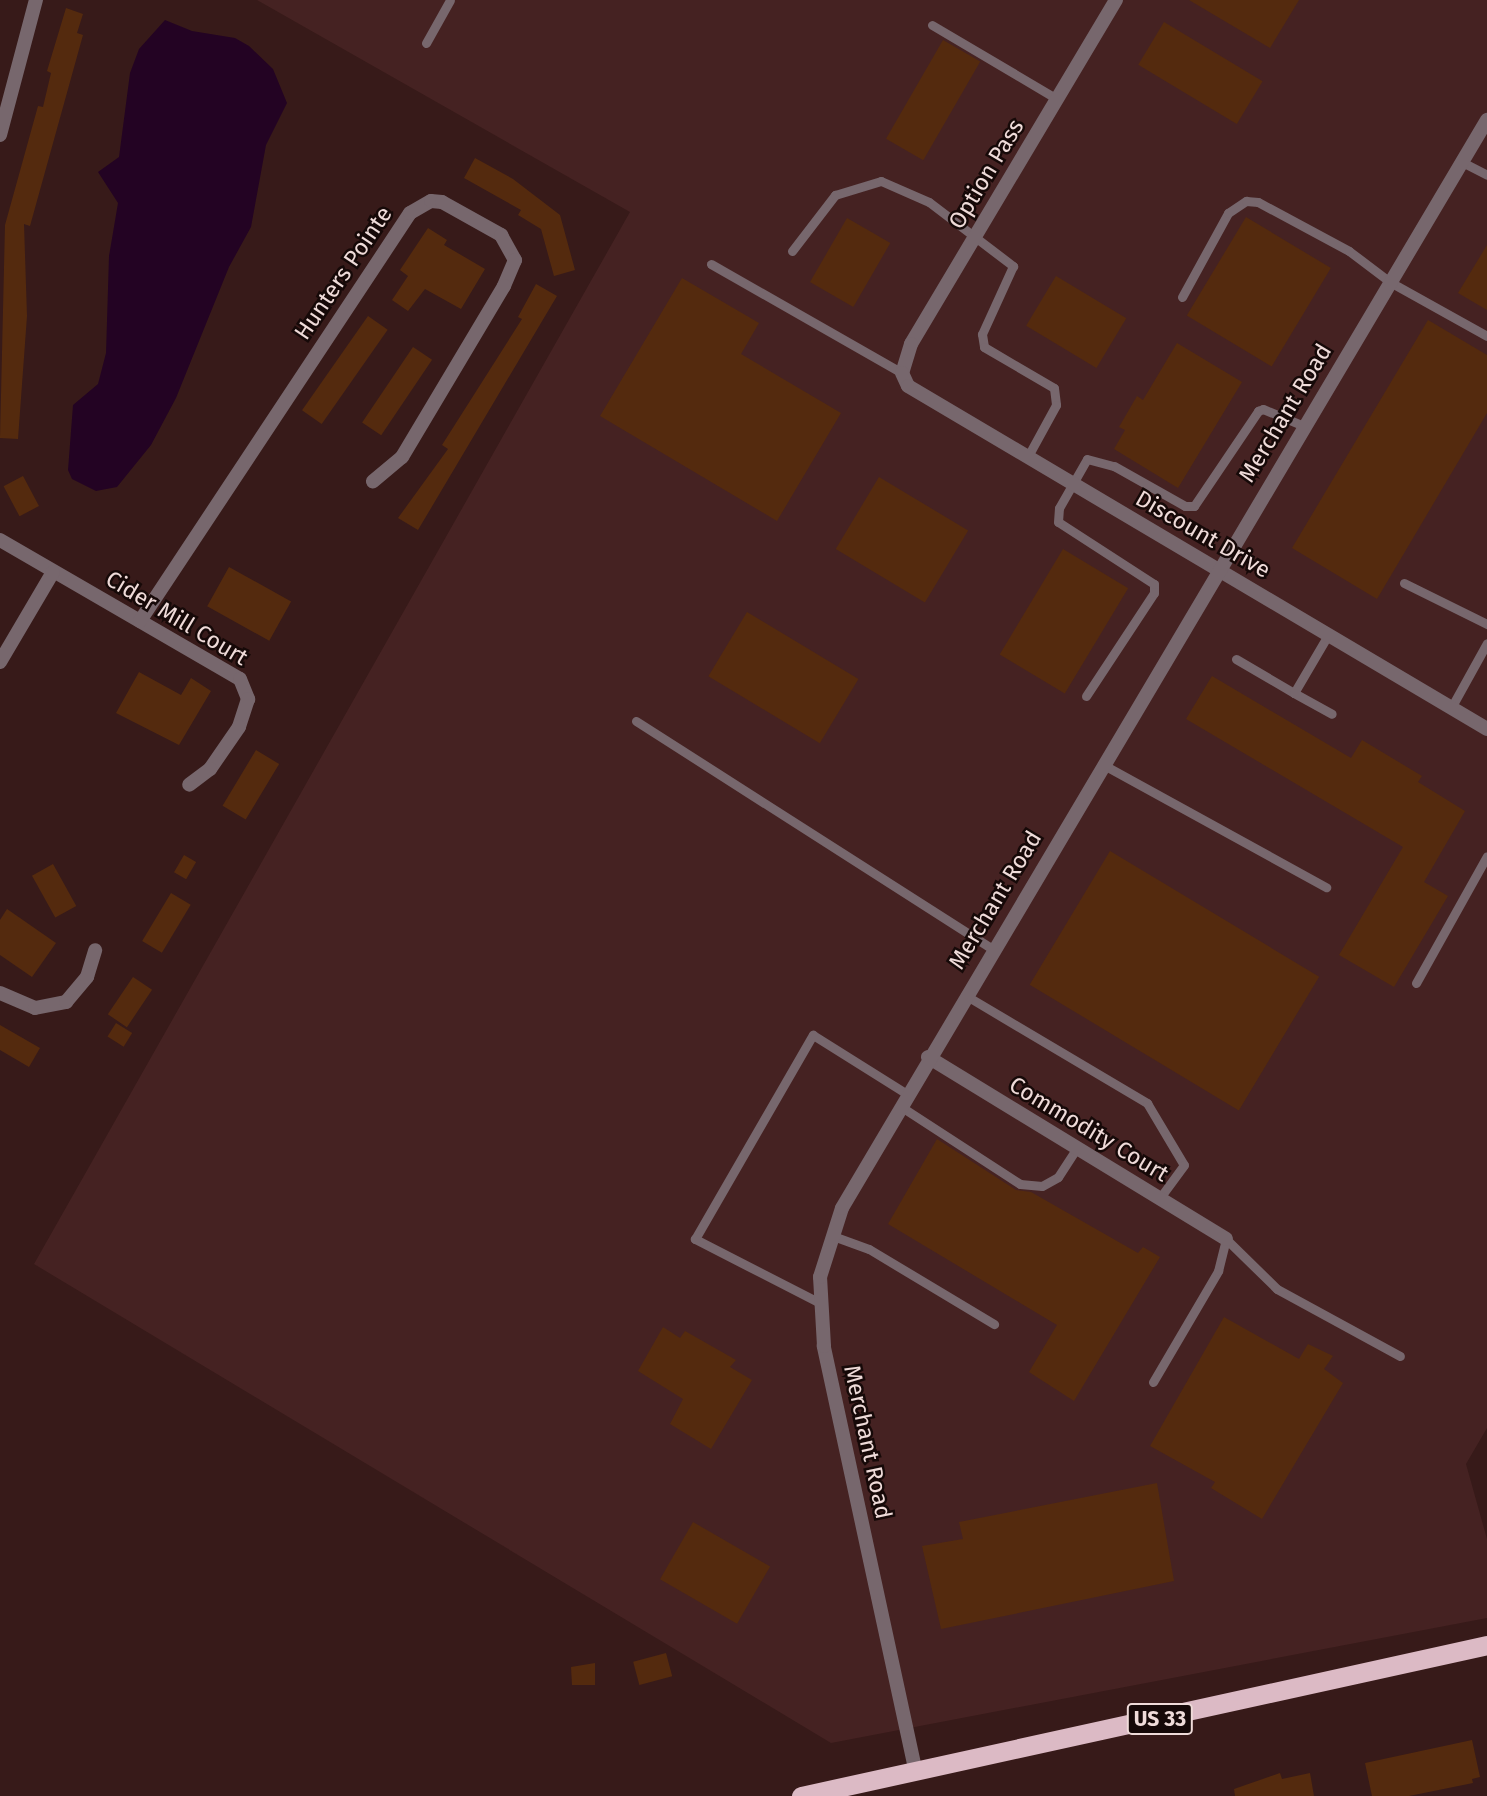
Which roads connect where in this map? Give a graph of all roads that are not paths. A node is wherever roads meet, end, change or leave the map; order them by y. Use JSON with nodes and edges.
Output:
{"nodes":[{"id":1,"x":36,"y":0,"type":"edge"},
{"id":2,"x":450,"y":0,"type":"edge"},
{"id":3,"x":1116,"y":0,"type":"edge"},
{"id":4,"x":932,"y":25,"type":"dead end"},
{"id":5,"x":426,"y":43,"type":"dead end"},
{"id":6,"x":1057,"y":99,"type":"junction"},
{"id":7,"x":1487,"y":120,"type":"edge"},
{"id":8,"x":0,"y":133,"type":"edge"},
{"id":9,"x":1462,"y":162,"type":"junction"},
{"id":10,"x":1487,"y":175,"type":"edge"},
{"id":11,"x":974,"y":240,"type":"junction"},
{"id":12,"x":792,"y":251,"type":"dead end"},
{"id":13,"x":711,"y":264,"type":"dead end"},
{"id":14,"x":1390,"y":282,"type":"junction"},
{"id":15,"x":1182,"y":297,"type":"dead end"},
{"id":16,"x":1487,"y":336,"type":"edge"},
{"id":17,"x":902,"y":373,"type":"junction"},
{"id":18,"x":1304,"y":426,"type":"junction"},
{"id":19,"x":1027,"y":458,"type":"junction"},
{"id":20,"x":373,"y":481,"type":"dead end"},
{"id":21,"x":1072,"y":484,"type":"junction"},
{"id":22,"x":0,"y":540,"type":"edge"},
{"id":23,"x":1217,"y":569,"type":"junction"},
{"id":24,"x":53,"y":572,"type":"junction"},
{"id":25,"x":1404,"y":583,"type":"dead end"},
{"id":26,"x":140,"y":621,"type":"junction"},
{"id":27,"x":1487,"y":624,"type":"edge"},
{"id":28,"x":1328,"y":635,"type":"junction"},
{"id":29,"x":1487,"y":643,"type":"edge"},
{"id":30,"x":1236,"y":659,"type":"dead end"},
{"id":31,"x":0,"y":662,"type":"edge"},
{"id":32,"x":1294,"y":693,"type":"junction"},
{"id":33,"x":1086,"y":696,"type":"dead end"},
{"id":34,"x":1451,"y":708,"type":"junction"},
{"id":35,"x":1332,"y":714,"type":"dead end"},
{"id":36,"x":636,"y":721,"type":"dead end"},
{"id":37,"x":1487,"y":729,"type":"edge"},
{"id":38,"x":1102,"y":764,"type":"junction"},
{"id":39,"x":189,"y":785,"type":"dead end"},
{"id":40,"x":1487,"y":856,"type":"edge"},
{"id":41,"x":1325,"y":887,"type":"dead end"},
{"id":42,"x":992,"y":949,"type":"junction"},
{"id":43,"x":95,"y":950,"type":"dead end"},
{"id":44,"x":1416,"y":984,"type":"dead end"},
{"id":45,"x":0,"y":993,"type":"edge"},
{"id":46,"x":965,"y":995,"type":"junction"},
{"id":47,"x":928,"y":1057,"type":"junction"},
{"id":48,"x":903,"y":1100,"type":"junction"},
{"id":49,"x":1077,"y":1148,"type":"junction"},
{"id":50,"x":1160,"y":1199,"type":"junction"},
{"id":51,"x":833,"y":1236,"type":"junction"},
{"id":52,"x":1226,"y":1240,"type":"junction"},
{"id":53,"x":822,"y":1304,"type":"junction"},
{"id":54,"x":995,"y":1324,"type":"dead end"},
{"id":55,"x":1401,"y":1356,"type":"dead end"},
{"id":56,"x":1153,"y":1382,"type":"dead end"},
{"id":57,"x":1487,"y":1645,"type":"edge"},
{"id":58,"x":916,"y":1773,"type":"junction"},
{"id":59,"x":800,"y":1796,"type":"edge"}],
"edges":[{"from":1,"to":8,"type":"street"},
{"from":2,"to":5,"type":"lane"},
{"from":3,"to":6,"type":"street","name":"Option Pass"},
{"from":4,"to":6,"type":"lane"},
{"from":6,"to":11,"type":"street","name":"Option Pass"},
{"from":7,"to":9,"type":"street","name":"Merchant Road"},
{"from":9,"to":10,"type":"lane"},
{"from":9,"to":14,"type":"street","name":"Merchant Road"},
{"from":11,"to":12,"type":"lane"},
{"from":11,"to":17,"type":"street","name":"Option Pass"},
{"from":11,"to":19,"type":"lane"},
{"from":13,"to":17,"type":"lane"},
{"from":14,"to":15,"type":"lane"},
{"from":14,"to":16,"type":"lane"},
{"from":14,"to":18,"type":"street","name":"Merchant Road"},
{"from":17,"to":19,"type":"street","name":"Discount Drive"},
{"from":18,"to":21,"type":"lane"},
{"from":18,"to":23,"type":"street","name":"Merchant Road"},
{"from":19,"to":21,"type":"street","name":"Discount Drive"},
{"from":20,"to":26,"type":"street","name":"Hunters Pointe"},
{"from":21,"to":23,"type":"street","name":"Discount Drive"},
{"from":21,"to":33,"type":"lane"},
{"from":22,"to":24,"type":"street","name":"Cider Mill Court"},
{"from":23,"to":28,"type":"street","name":"Discount Drive"},
{"from":23,"to":38,"type":"street","name":"Merchant Road"},
{"from":24,"to":26,"type":"street","name":"Cider Mill Court"},
{"from":24,"to":31,"type":"street"},
{"from":25,"to":27,"type":"lane"},
{"from":26,"to":39,"type":"street","name":"Cider Mill Court"},
{"from":28,"to":32,"type":"lane"},
{"from":28,"to":34,"type":"street","name":"Discount Drive"},
{"from":29,"to":34,"type":"lane"},
{"from":30,"to":32,"type":"lane"},
{"from":32,"to":35,"type":"lane"},
{"from":34,"to":37,"type":"street","name":"Discount Drive"},
{"from":36,"to":42,"type":"lane"},
{"from":38,"to":41,"type":"lane"},
{"from":38,"to":42,"type":"street","name":"Merchant Road"},
{"from":40,"to":44,"type":"lane"},
{"from":42,"to":46,"type":"street","name":"Merchant Road"},
{"from":43,"to":45,"type":"street"},
{"from":46,"to":47,"type":"street","name":"Merchant Road"},
{"from":46,"to":50,"type":"lane"},
{"from":47,"to":48,"type":"street","name":"Merchant Road"},
{"from":47,"to":49,"type":"street","name":"Commodity Court"},
{"from":48,"to":49,"type":"lane"},
{"from":48,"to":51,"type":"street","name":"Merchant Road"},
{"from":48,"to":53,"type":"lane"},
{"from":49,"to":50,"type":"street","name":"Commodity Court"},
{"from":50,"to":52,"type":"street","name":"Commodity Court"},
{"from":51,"to":53,"type":"street","name":"Merchant Road"},
{"from":51,"to":54,"type":"lane"},
{"from":52,"to":55,"type":"lane"},
{"from":52,"to":56,"type":"lane"},
{"from":53,"to":58,"type":"street","name":"Merchant Road"},
{"from":57,"to":58,"type":"highway","number":"US 33"},
{"from":58,"to":59,"type":"highway","number":"US 33"}]}
